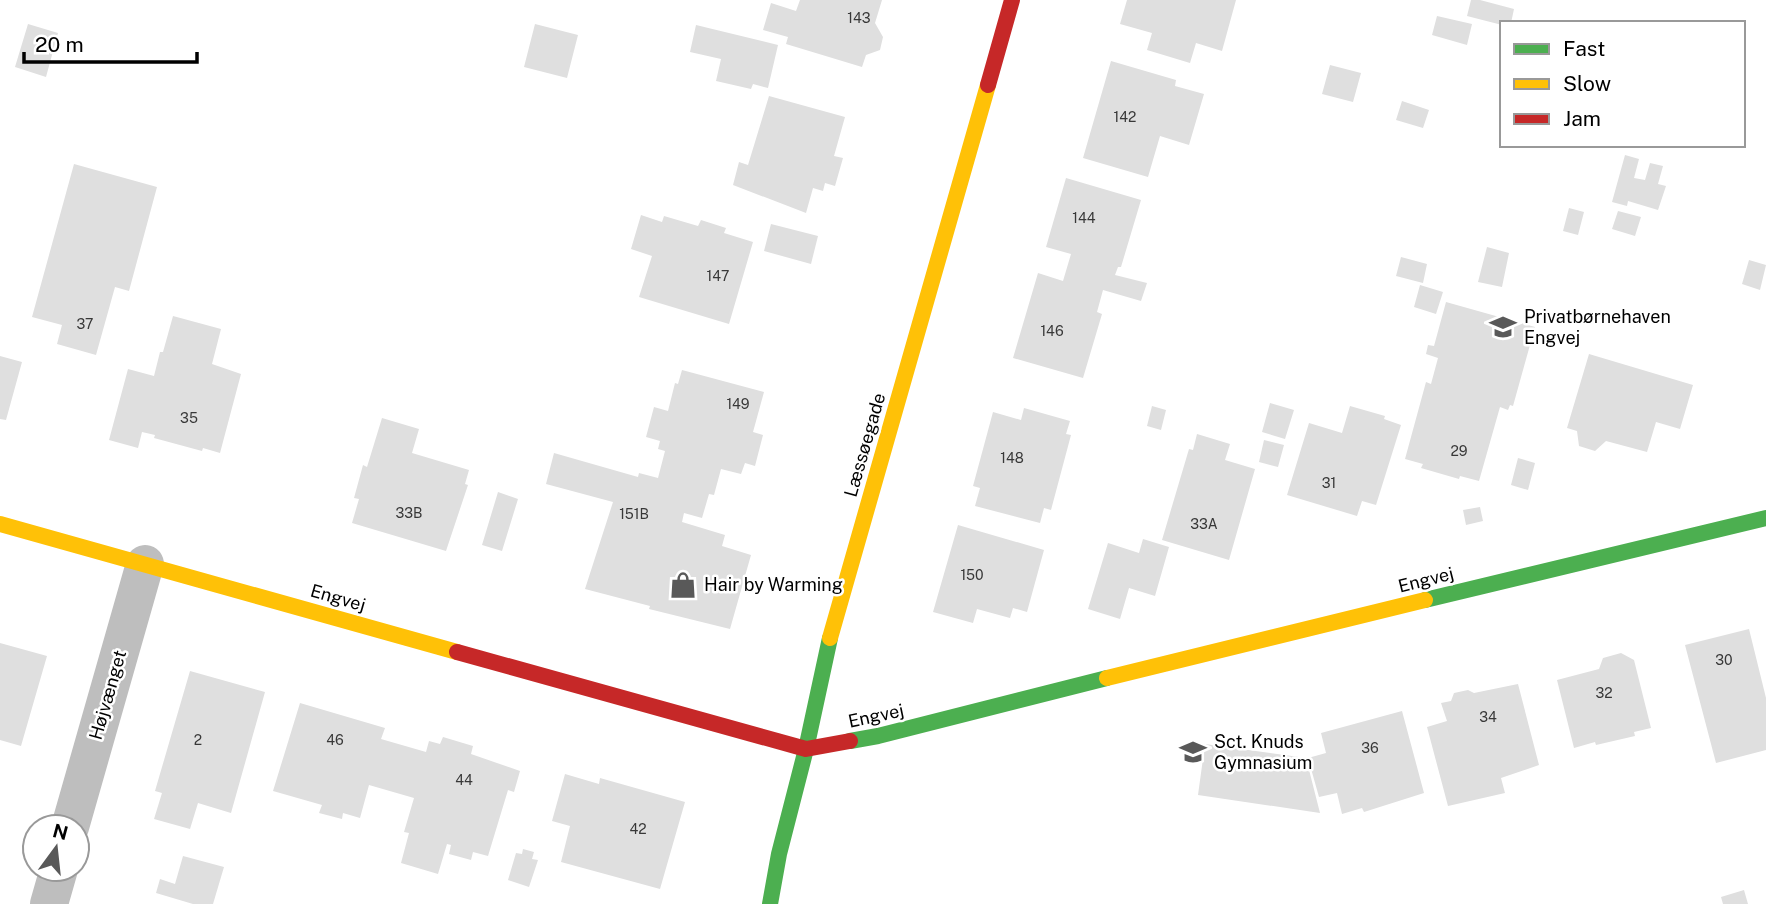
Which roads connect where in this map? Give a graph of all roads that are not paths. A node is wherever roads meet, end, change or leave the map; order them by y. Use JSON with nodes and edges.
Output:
{"nodes":[{"id":1,"x":1012,"y":0,"type":"edge"},
{"id":2,"x":1766,"y":518,"type":"edge"},
{"id":3,"x":0,"y":524,"type":"edge"},
{"id":4,"x":145,"y":564,"type":"junction"},
{"id":5,"x":806,"y":749,"type":"junction"},
{"id":6,"x":75,"y":813,"type":"edge"},
{"id":7,"x":55,"y":883,"type":"edge"},
{"id":8,"x":49,"y":904,"type":"edge"},
{"id":9,"x":770,"y":904,"type":"edge"}],
"edges":[{"from":1,"to":5,"type":"street","name":"Læssøegade"},
{"from":2,"to":5,"type":"street","name":"Engvej"},
{"from":3,"to":4,"type":"street","name":"Engvej"},
{"from":4,"to":5,"type":"street","name":"Engvej"},
{"from":4,"to":6,"type":"street","name":"Højvænget"},
{"from":5,"to":9,"type":"street","name":"Læssøegade"},
{"from":7,"to":8,"type":"street"}]}
